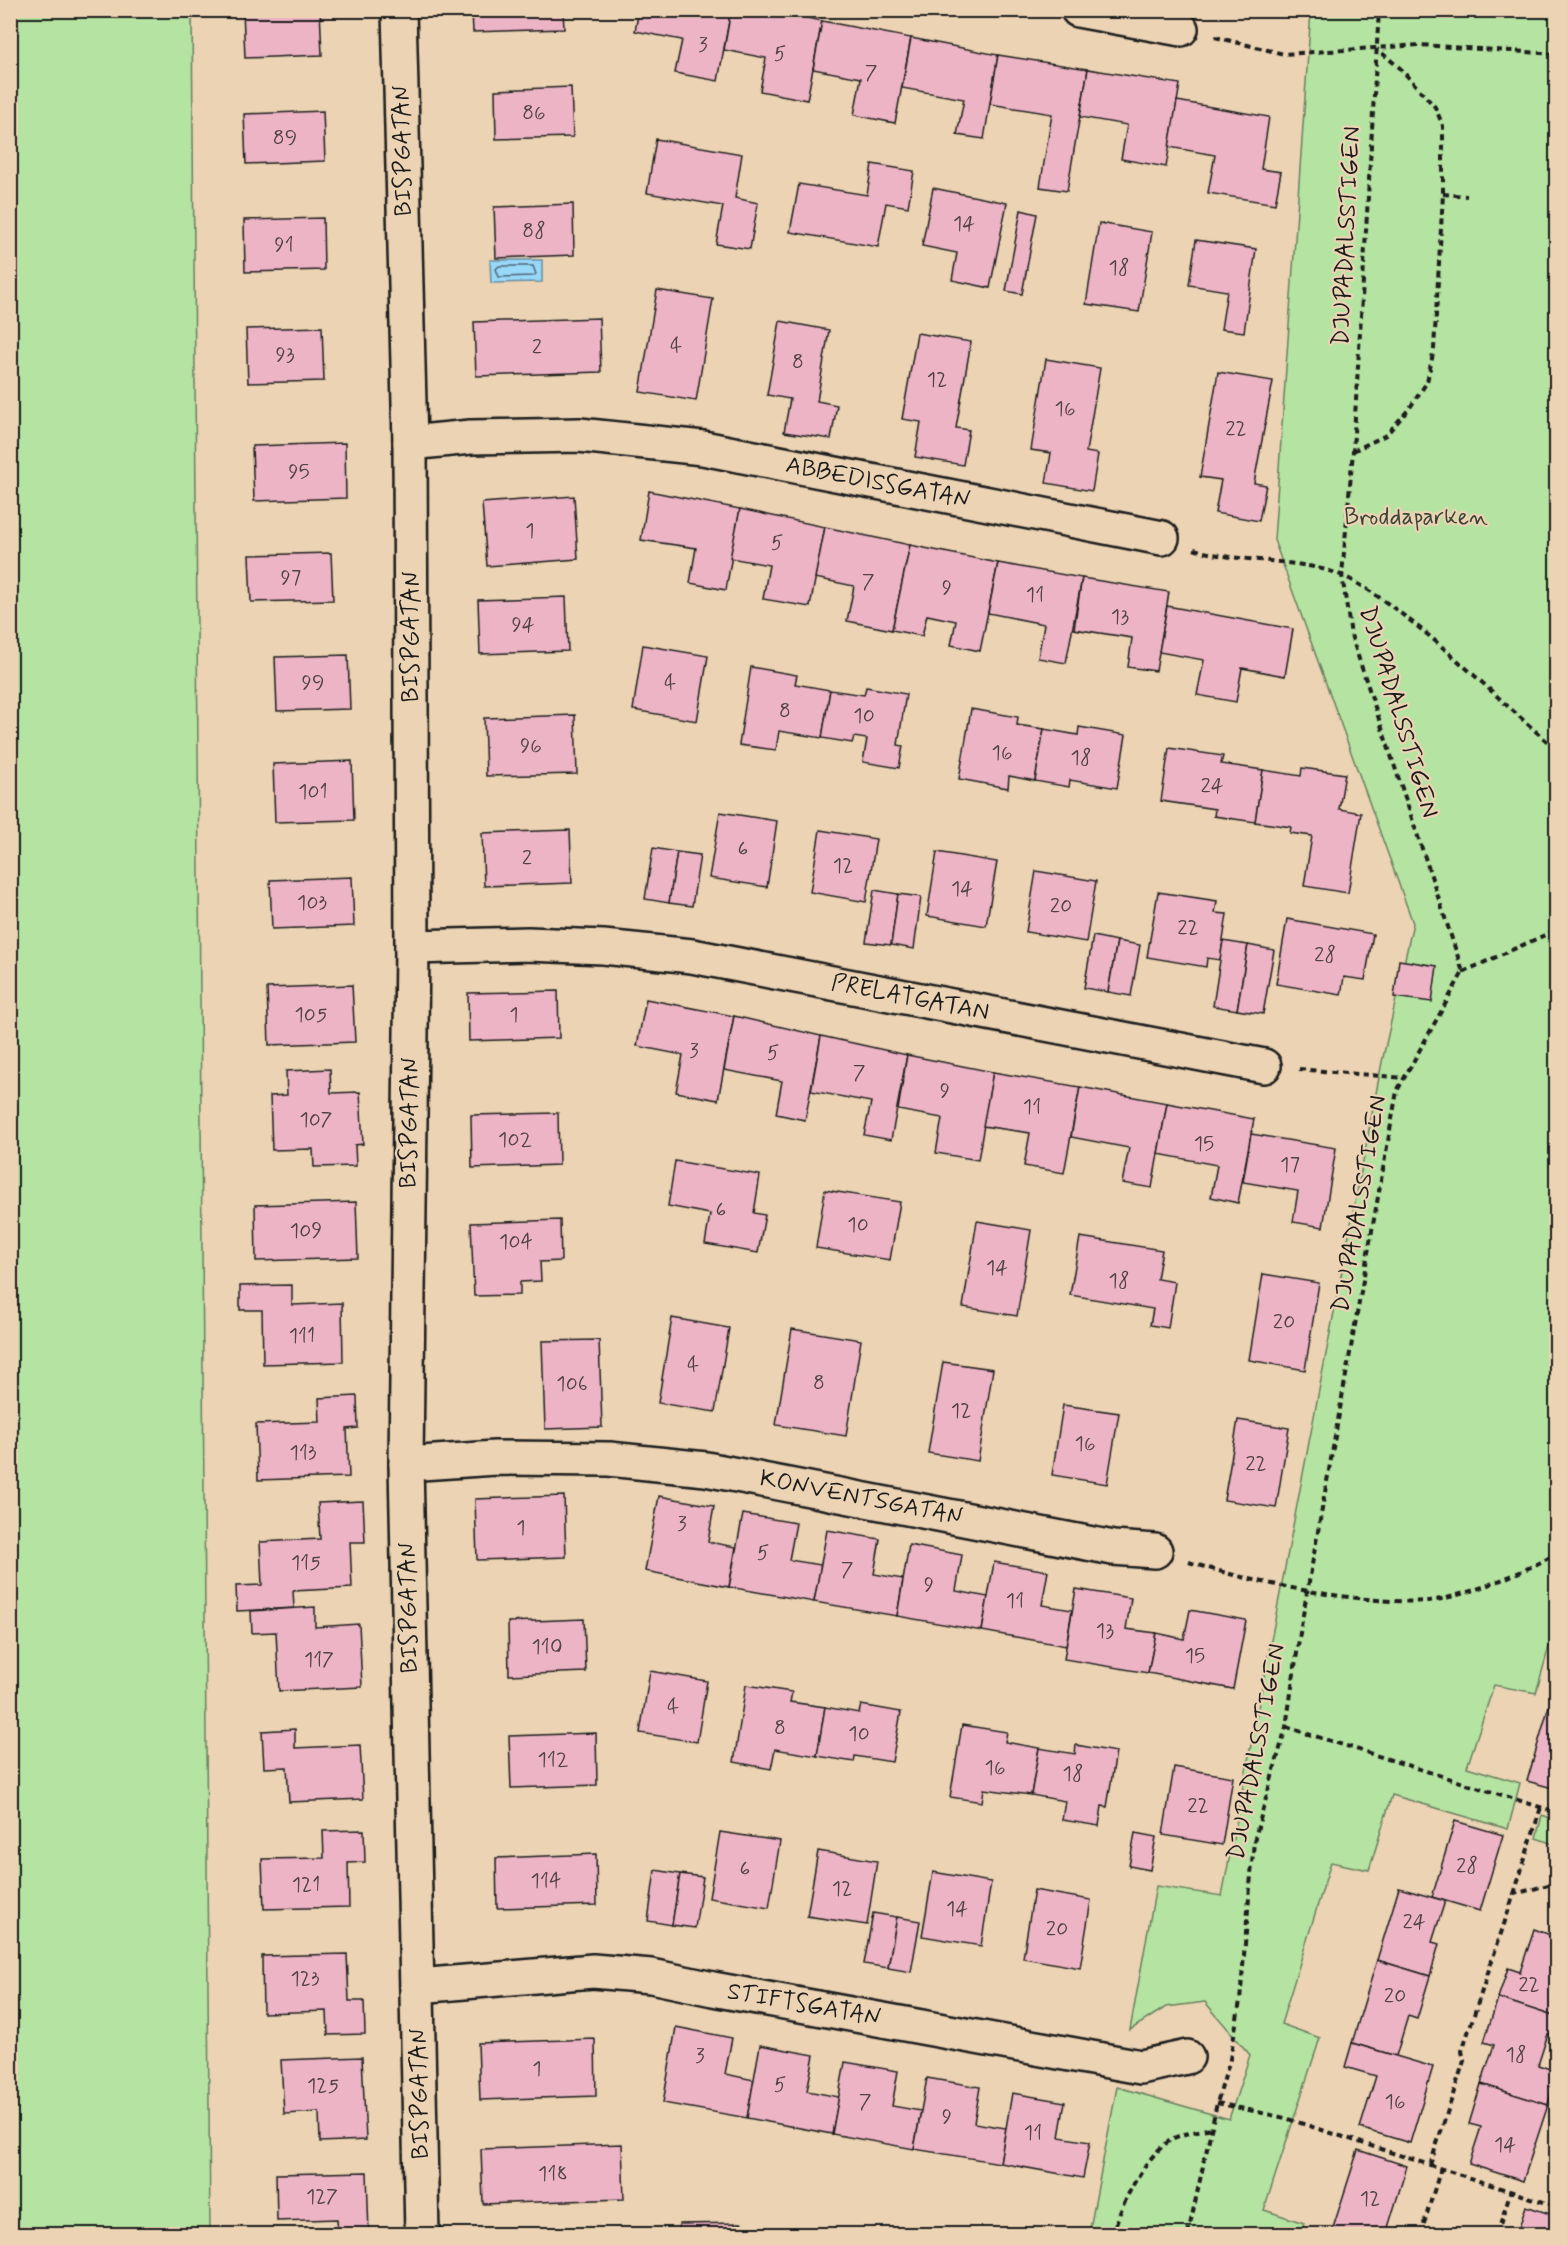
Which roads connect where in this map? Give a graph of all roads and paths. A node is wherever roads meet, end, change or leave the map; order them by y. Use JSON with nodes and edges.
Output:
{"nodes":[{"id":1,"x":399,"y":10,"type":"edge"},
{"id":2,"x":1078,"y":10,"type":"edge"},
{"id":3,"x":1379,"y":10,"type":"edge"},
{"id":4,"x":1181,"y":29,"type":"joint"},
{"id":5,"x":1376,"y":49,"type":"junction"},
{"id":6,"x":1557,"y":54,"type":"edge"},
{"id":7,"x":1443,"y":194,"type":"junction"},
{"id":8,"x":1467,"y":196,"type":"dead end"},
{"id":9,"x":410,"y":443,"type":"junction"},
{"id":10,"x":1353,"y":451,"type":"junction"},
{"id":11,"x":1162,"y":538,"type":"joint"},
{"id":12,"x":1342,"y":575,"type":"junction"},
{"id":13,"x":1557,"y":749,"type":"edge"},
{"id":14,"x":1557,"y":930,"type":"edge"},
{"id":15,"x":412,"y":947,"type":"junction"},
{"id":16,"x":1463,"y":972,"type":"junction"},
{"id":17,"x":1264,"y":1066,"type":"joint"},
{"id":18,"x":1406,"y":1078,"type":"junction"},
{"id":19,"x":406,"y":1464,"type":"junction"},
{"id":20,"x":1155,"y":1551,"type":"joint"},
{"id":21,"x":1557,"y":1554,"type":"edge"},
{"id":22,"x":1309,"y":1590,"type":"junction"},
{"id":23,"x":1286,"y":1727,"type":"junction"},
{"id":24,"x":1541,"y":1807,"type":"junction"},
{"id":25,"x":1557,"y":1812,"type":"edge"},
{"id":26,"x":1557,"y":1883,"type":"edge"},
{"id":27,"x":1514,"y":1894,"type":"junction"},
{"id":28,"x":418,"y":1986,"type":"junction"},
{"id":29,"x":1187,"y":2057,"type":"dead end"},
{"id":30,"x":1217,"y":2103,"type":"junction"},
{"id":31,"x":1214,"y":2127,"type":"junction"},
{"id":32,"x":1430,"y":2165,"type":"junction"},
{"id":33,"x":1441,"y":2168,"type":"junction"},
{"id":34,"x":1511,"y":2190,"type":"junction"},
{"id":35,"x":1557,"y":2206,"type":"edge"},
{"id":36,"x":422,"y":2235,"type":"edge"},
{"id":37,"x":1113,"y":2235,"type":"edge"},
{"id":38,"x":1188,"y":2235,"type":"edge"},
{"id":39,"x":1436,"y":2235,"type":"edge"},
{"id":40,"x":1497,"y":2235,"type":"edge"}],
"edges":[{"from":1,"to":9,"type":"street","name":"BISPGATAN"},
{"from":2,"to":4,"type":"street"},
{"from":3,"to":5,"type":"path","name":"DJUPADALSSTIGEN"},
{"from":4,"to":5,"type":"path"},
{"from":5,"to":6,"type":"path"},
{"from":5,"to":7,"type":"path"},
{"from":5,"to":10,"type":"path","name":"DJUPADALSSTIGEN"},
{"from":7,"to":8,"type":"path"},
{"from":7,"to":10,"type":"path"},
{"from":9,"to":11,"type":"street","name":"ABBEDISSGATAN"},
{"from":9,"to":15,"type":"street","name":"BISPGATAN"},
{"from":10,"to":12,"type":"path","name":"DJUPADALSSTIGEN"},
{"from":11,"to":12,"type":"path"},
{"from":12,"to":13,"type":"path"},
{"from":12,"to":16,"type":"path","name":"DJUPADALSSTIGEN"},
{"from":14,"to":16,"type":"path"},
{"from":15,"to":17,"type":"street","name":"PRELATGATAN"},
{"from":15,"to":19,"type":"street","name":"BISPGATAN"},
{"from":16,"to":18,"type":"path","name":"DJUPADALSSTIGEN"},
{"from":17,"to":18,"type":"path"},
{"from":18,"to":22,"type":"path","name":"DJUPADALSSTIGEN"},
{"from":19,"to":20,"type":"street","name":"KONVENTSGATAN"},
{"from":19,"to":28,"type":"street","name":"BISPGATAN"},
{"from":20,"to":22,"type":"path"},
{"from":21,"to":22,"type":"path"},
{"from":22,"to":23,"type":"path","name":"DJUPADALSSTIGEN"},
{"from":23,"to":24,"type":"path"},
{"from":23,"to":30,"type":"path","name":"DJUPADALSSTIGEN"},
{"from":24,"to":25,"type":"path"},
{"from":24,"to":27,"type":"path"},
{"from":26,"to":27,"type":"path"},
{"from":27,"to":32,"type":"path"},
{"from":28,"to":29,"type":"street","name":"STIFTSGATAN"},
{"from":28,"to":36,"type":"street","name":"BISPGATAN"},
{"from":30,"to":31,"type":"path","name":"DJUPADALSSTIGEN"},
{"from":30,"to":32,"type":"path"},
{"from":31,"to":37,"type":"path"},
{"from":31,"to":38,"type":"path","name":"DJUPADALSSTIGEN"},
{"from":32,"to":33,"type":"path"},
{"from":33,"to":34,"type":"path"},
{"from":33,"to":39,"type":"path"},
{"from":34,"to":35,"type":"path"},
{"from":34,"to":40,"type":"path"}]}
